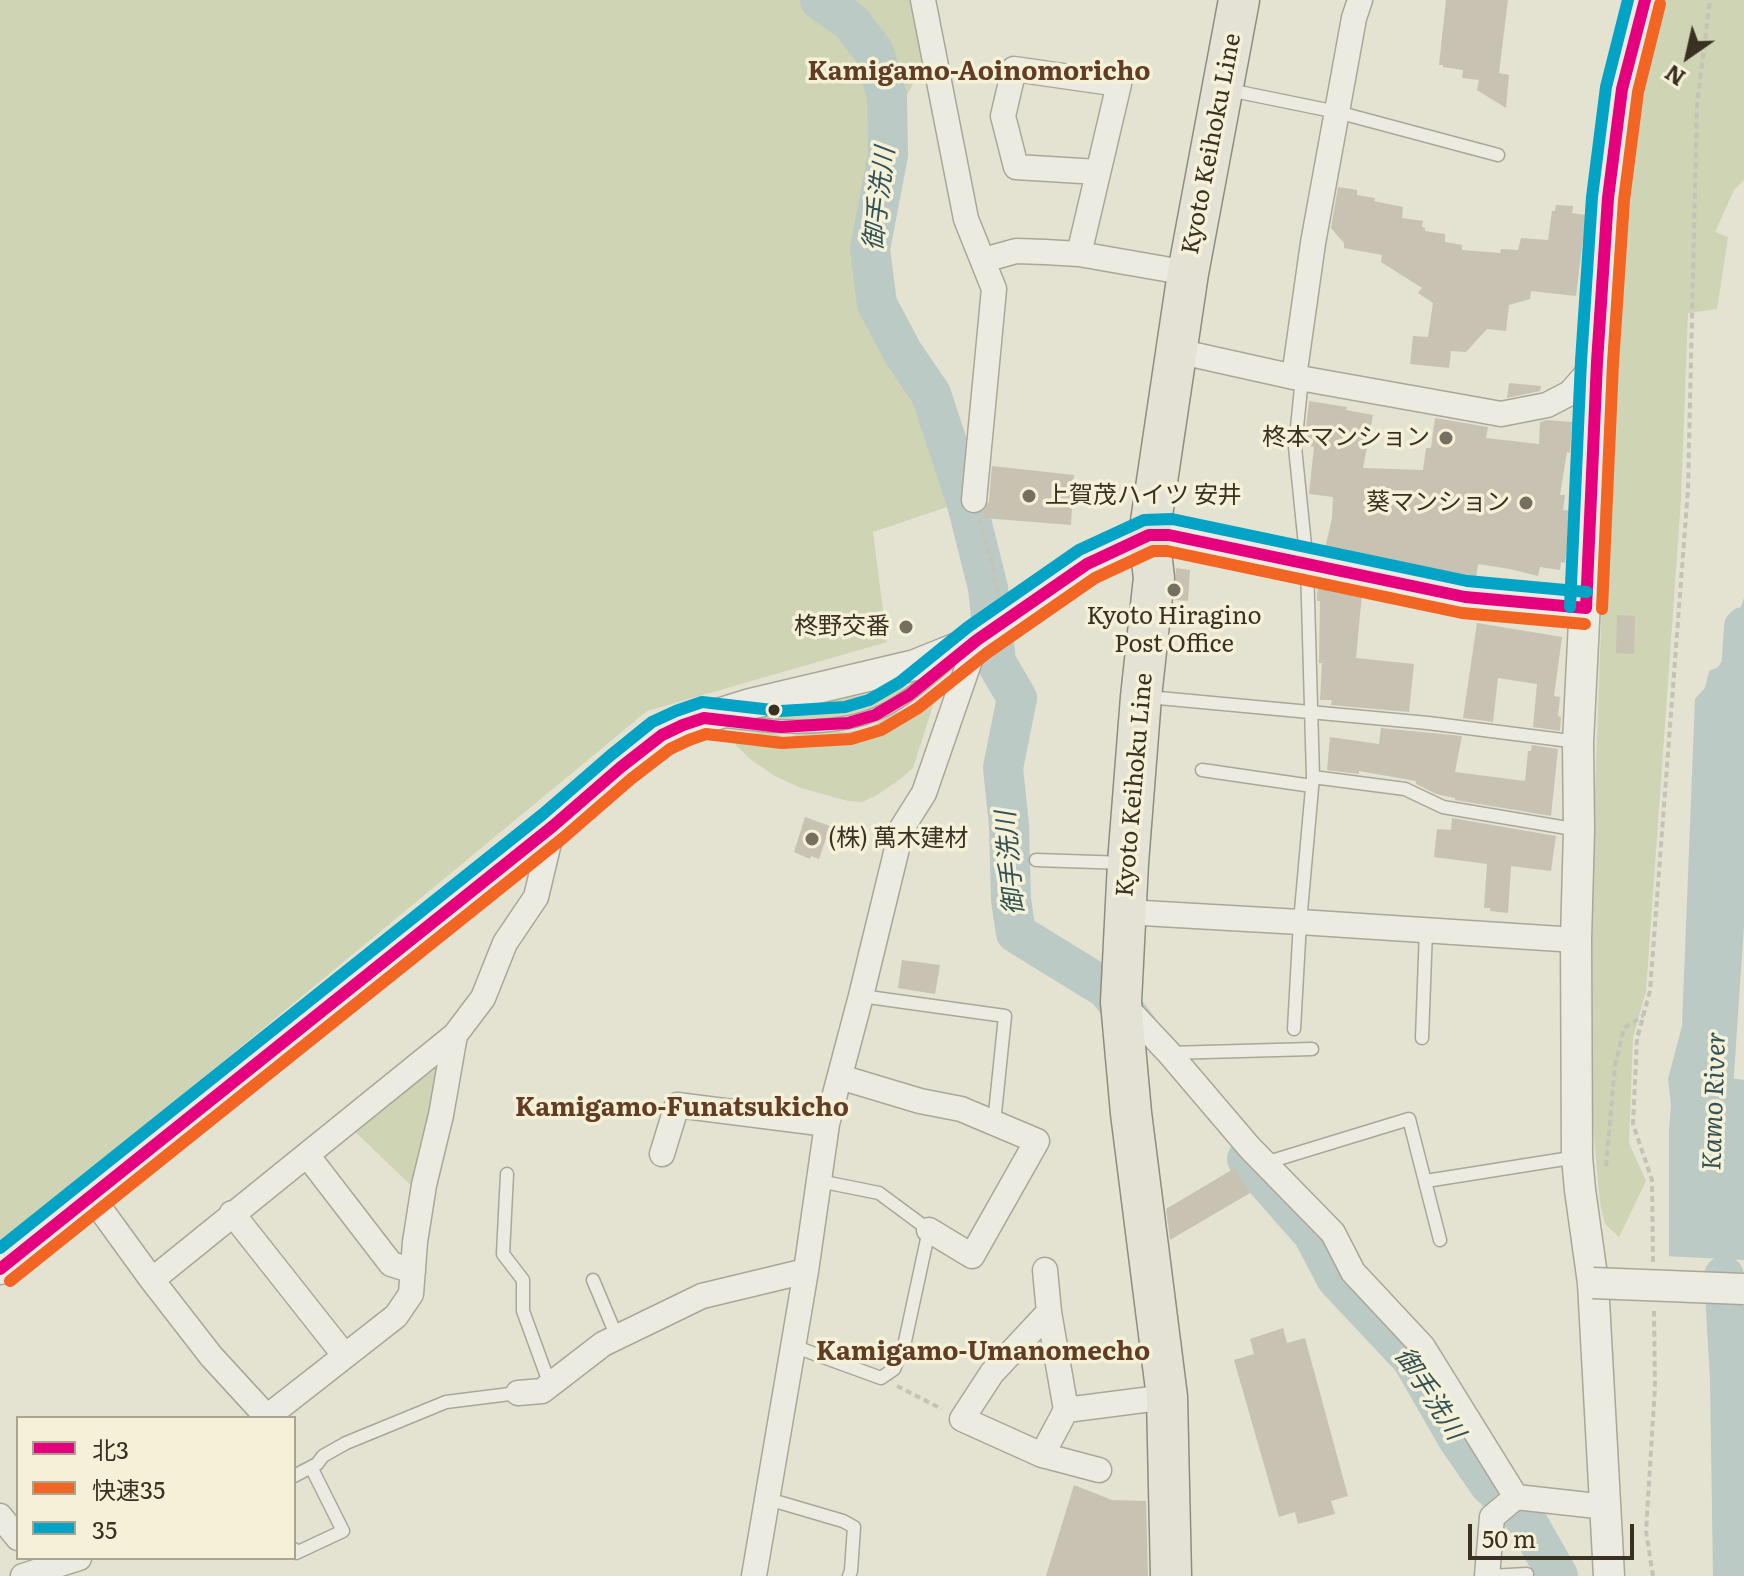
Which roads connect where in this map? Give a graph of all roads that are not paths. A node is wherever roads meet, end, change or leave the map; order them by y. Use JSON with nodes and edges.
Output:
{"nodes":[{"id":1,"x":923,"y":0,"type":"edge"},
{"id":2,"x":1239,"y":0,"type":"edge"},
{"id":3,"x":1360,"y":0,"type":"edge"},
{"id":4,"x":1645,"y":0,"type":"edge"},
{"id":5,"x":1223,"y":89,"type":"junction"},
{"id":6,"x":1337,"y":112,"type":"junction"},
{"id":7,"x":1498,"y":155,"type":"dead end"},
{"id":8,"x":1098,"y":172,"type":"junction"},
{"id":9,"x":1079,"y":254,"type":"junction"},
{"id":10,"x":984,"y":260,"type":"junction"},
{"id":11,"x":1188,"y":273,"type":"junction"},
{"id":12,"x":1177,"y":351,"type":"junction"},
{"id":13,"x":1597,"y":362,"type":"junction"},
{"id":14,"x":1298,"y":377,"type":"junction"},
{"id":15,"x":974,"y":500,"type":"road end"},
{"id":16,"x":1149,"y":535,"type":"junction"},
{"id":17,"x":1307,"y":565,"type":"junction"},
{"id":18,"x":1586,"y":608,"type":"junction"},
{"id":19,"x":977,"y":640,"type":"junction"},
{"id":20,"x":1141,"y":697,"type":"junction"},
{"id":21,"x":1312,"y":713,"type":"junction"},
{"id":22,"x":1578,"y":742,"type":"junction"},
{"id":23,"x":1202,"y":770,"type":"dead end"},
{"id":24,"x":1312,"y":782,"type":"junction"},
{"id":25,"x":553,"y":826,"type":"junction"},
{"id":26,"x":1579,"y":830,"type":"junction"},
{"id":27,"x":1036,"y":860,"type":"dead end"},
{"id":28,"x":1128,"y":863,"type":"junction"},
{"id":29,"x":1125,"y":912,"type":"junction"},
{"id":30,"x":1300,"y":922,"type":"junction"},
{"id":31,"x":1426,"y":930,"type":"junction"},
{"id":32,"x":1576,"y":940,"type":"junction"},
{"id":33,"x":861,"y":996,"type":"junction"},
{"id":34,"x":1121,"y":1002,"type":"junction"},
{"id":35,"x":1294,"y":1029,"type":"dead end"},
{"id":36,"x":455,"y":1035,"type":"junction"},
{"id":37,"x":1422,"y":1038,"type":"dead end"},
{"id":38,"x":1312,"y":1049,"type":"dead end"},
{"id":39,"x":1169,"y":1053,"type":"junction"},
{"id":40,"x":840,"y":1077,"type":"junction"},
{"id":41,"x":994,"y":1123,"type":"junction"},
{"id":42,"x":827,"y":1124,"type":"junction"},
{"id":43,"x":662,"y":1154,"type":"dead end"},
{"id":44,"x":307,"y":1155,"type":"junction"},
{"id":45,"x":1577,"y":1157,"type":"junction"},
{"id":46,"x":1265,"y":1163,"type":"junction"},
{"id":47,"x":507,"y":1174,"type":"dead end"},
{"id":48,"x":819,"y":1181,"type":"junction"},
{"id":49,"x":1426,"y":1181,"type":"junction"},
{"id":50,"x":91,"y":1196,"type":"junction"},
{"id":51,"x":232,"y":1213,"type":"junction"},
{"id":52,"x":929,"y":1230,"type":"junction"},
{"id":53,"x":1440,"y":1240,"type":"dead end"},
{"id":54,"x":0,"y":1269,"type":"edge"},
{"id":55,"x":1045,"y":1270,"type":"dead end"},
{"id":56,"x":413,"y":1271,"type":"junction"},
{"id":57,"x":806,"y":1271,"type":"junction"},
{"id":58,"x":152,"y":1280,"type":"junction"},
{"id":59,"x":593,"y":1280,"type":"dead end"},
{"id":60,"x":1593,"y":1283,"type":"junction"},
{"id":61,"x":1744,"y":1289,"type":"edge"},
{"id":62,"x":1049,"y":1312,"type":"junction"},
{"id":63,"x":617,"y":1337,"type":"junction"},
{"id":64,"x":793,"y":1346,"type":"junction"},
{"id":65,"x":345,"y":1356,"type":"junction"},
{"id":66,"x":550,"y":1385,"type":"junction"},
{"id":67,"x":518,"y":1393,"type":"joint"},
{"id":68,"x":1167,"y":1397,"type":"junction"},
{"id":69,"x":1066,"y":1410,"type":"junction"},
{"id":70,"x":266,"y":1416,"type":"edge"},
{"id":71,"x":268,"y":1416,"type":"edge"},
{"id":72,"x":1042,"y":1455,"type":"junction"},
{"id":73,"x":311,"y":1467,"type":"junction"},
{"id":74,"x":1099,"y":1470,"type":"dead end"},
{"id":75,"x":296,"y":1475,"type":"edge"},
{"id":76,"x":1516,"y":1497,"type":"junction"},
{"id":77,"x":768,"y":1499,"type":"junction"},
{"id":78,"x":1606,"y":1507,"type":"junction"},
{"id":79,"x":0,"y":1516,"type":"edge"},
{"id":80,"x":16,"y":1536,"type":"edge"},
{"id":81,"x":296,"y":1553,"type":"edge"},
{"id":82,"x":72,"y":1560,"type":"edge"},
{"id":83,"x":43,"y":1569,"type":"edge"},
{"id":84,"x":1527,"y":1574,"type":"edge"},
{"id":85,"x":754,"y":1576,"type":"edge"},
{"id":86,"x":849,"y":1576,"type":"edge"},
{"id":87,"x":1171,"y":1576,"type":"edge"},
{"id":88,"x":1488,"y":1576,"type":"edge"},
{"id":89,"x":1609,"y":1576,"type":"edge"}],
"edges":[{"from":1,"to":10,"type":"street"},
{"from":2,"to":5,"type":"main road","name":"Kyoto Keihoku Line"},
{"from":3,"to":6,"type":"street"},
{"from":4,"to":13,"type":"street"},
{"from":5,"to":6,"type":"lane"},
{"from":5,"to":11,"type":"main road","name":"Kyoto Keihoku Line"},
{"from":6,"to":7,"type":"lane"},
{"from":6,"to":14,"type":"street"},
{"from":8,"to":8,"type":"street"},
{"from":8,"to":9,"type":"street"},
{"from":9,"to":10,"type":"street"},
{"from":9,"to":11,"type":"street"},
{"from":10,"to":15,"type":"street"},
{"from":11,"to":12,"type":"main road","name":"Kyoto Keihoku Line"},
{"from":12,"to":14,"type":"street"},
{"from":12,"to":16,"type":"main road","name":"Kyoto Keihoku Line"},
{"from":13,"to":14,"type":"street"},
{"from":13,"to":18,"type":"street"},
{"from":14,"to":17,"type":"lane"},
{"from":16,"to":17,"type":"street"},
{"from":16,"to":19,"type":"street"},
{"from":16,"to":20,"type":"main road","name":"Kyoto Keihoku Line"},
{"from":17,"to":18,"type":"street"},
{"from":17,"to":21,"type":"lane"},
{"from":18,"to":22,"type":"street"},
{"from":19,"to":25,"type":"street"},
{"from":19,"to":33,"type":"street"},
{"from":20,"to":21,"type":"lane"},
{"from":20,"to":28,"type":"main road","name":"Kyoto Keihoku Line"},
{"from":21,"to":22,"type":"lane"},
{"from":21,"to":24,"type":"lane"},
{"from":22,"to":26,"type":"street"},
{"from":23,"to":24,"type":"lane"},
{"from":24,"to":26,"type":"lane"},
{"from":24,"to":30,"type":"lane"},
{"from":25,"to":36,"type":"street"},
{"from":25,"to":50,"type":"street"},
{"from":26,"to":32,"type":"street"},
{"from":27,"to":28,"type":"lane"},
{"from":28,"to":29,"type":"main road","name":"Kyoto Keihoku Line"},
{"from":29,"to":30,"type":"street"},
{"from":29,"to":34,"type":"main road","name":"Kyoto Keihoku Line"},
{"from":30,"to":31,"type":"street"},
{"from":30,"to":35,"type":"lane"},
{"from":31,"to":32,"type":"street"},
{"from":31,"to":37,"type":"lane"},
{"from":32,"to":45,"type":"street"},
{"from":33,"to":40,"type":"street"},
{"from":33,"to":41,"type":"lane"},
{"from":34,"to":39,"type":"street"},
{"from":34,"to":68,"type":"main road","name":"Kyoto Keihoku Line"},
{"from":36,"to":44,"type":"street"},
{"from":36,"to":56,"type":"street"},
{"from":38,"to":39,"type":"lane"},
{"from":39,"to":46,"type":"street"},
{"from":40,"to":41,"type":"street"},
{"from":40,"to":42,"type":"street"},
{"from":41,"to":52,"type":"street"},
{"from":42,"to":43,"type":"street"},
{"from":42,"to":48,"type":"street"},
{"from":44,"to":51,"type":"street"},
{"from":44,"to":56,"type":"street"},
{"from":45,"to":49,"type":"lane"},
{"from":45,"to":60,"type":"street"},
{"from":46,"to":49,"type":"lane"},
{"from":46,"to":76,"type":"street"},
{"from":47,"to":66,"type":"lane"},
{"from":48,"to":52,"type":"lane"},
{"from":48,"to":57,"type":"street"},
{"from":49,"to":53,"type":"lane"},
{"from":50,"to":54,"type":"street"},
{"from":50,"to":58,"type":"street"},
{"from":51,"to":58,"type":"street"},
{"from":51,"to":65,"type":"street"},
{"from":52,"to":64,"type":"lane"},
{"from":55,"to":62,"type":"street"},
{"from":56,"to":65,"type":"street"},
{"from":57,"to":63,"type":"street"},
{"from":57,"to":64,"type":"street"},
{"from":58,"to":70,"type":"street"},
{"from":59,"to":63,"type":"lane"},
{"from":60,"to":61,"type":"street","bridge":true},
{"from":60,"to":78,"type":"street"},
{"from":62,"to":69,"type":"street"},
{"from":62,"to":72,"type":"street"},
{"from":63,"to":66,"type":"street"},
{"from":64,"to":77,"type":"street"},
{"from":65,"to":71,"type":"street"},
{"from":66,"to":67,"type":"street"},
{"from":67,"to":73,"type":"lane"},
{"from":68,"to":69,"type":"street"},
{"from":68,"to":87,"type":"main road","name":"Kyoto Keihoku Line"},
{"from":69,"to":72,"type":"street"},
{"from":72,"to":74,"type":"street"},
{"from":73,"to":75,"type":"lane"},
{"from":73,"to":81,"type":"lane"},
{"from":76,"to":78,"type":"street"},
{"from":76,"to":88,"type":"street"},
{"from":77,"to":85,"type":"street"},
{"from":77,"to":86,"type":"lane"},
{"from":78,"to":89,"type":"street"},
{"from":79,"to":80,"type":"street"},
{"from":82,"to":83,"type":"street"},
{"from":84,"to":88,"type":"lane"}]}
